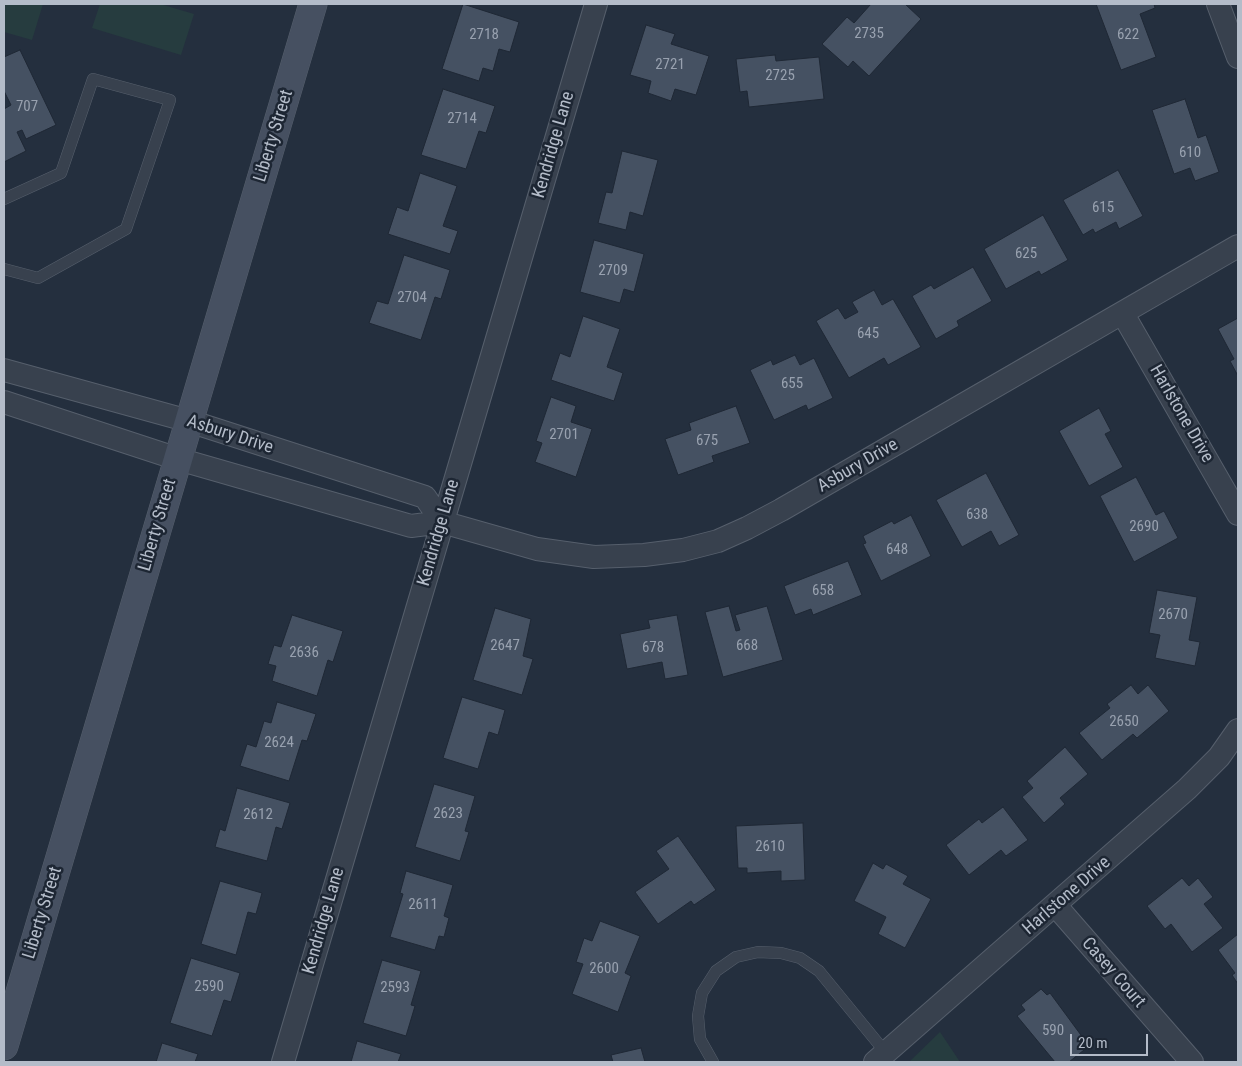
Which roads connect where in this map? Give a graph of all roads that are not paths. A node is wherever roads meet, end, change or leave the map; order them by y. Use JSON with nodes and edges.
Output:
{"nodes":[{"id":1,"x":313,"y":4,"type":"edge"},
{"id":2,"x":596,"y":4,"type":"edge"},
{"id":3,"x":1218,"y":4,"type":"edge"},
{"id":4,"x":1238,"y":57,"type":"edge"},
{"id":5,"x":4,"y":199,"type":"edge"},
{"id":6,"x":1238,"y":246,"type":"edge"},
{"id":7,"x":4,"y":269,"type":"edge"},
{"id":8,"x":1123,"y":314,"type":"junction"},
{"id":9,"x":4,"y":370,"type":"edge"},
{"id":10,"x":4,"y":402,"type":"edge"},
{"id":11,"x":189,"y":421,"type":"junction"},
{"id":12,"x":178,"y":459,"type":"junction"},
{"id":13,"x":1238,"y":514,"type":"edge"},
{"id":14,"x":442,"y":522,"type":"junction"},
{"id":15,"x":1238,"y":730,"type":"edge"},
{"id":16,"x":1056,"y":906,"type":"junction"},
{"id":17,"x":4,"y":1046,"type":"edge"},
{"id":18,"x":880,"y":1058,"type":"edge"},
{"id":19,"x":283,"y":1062,"type":"edge"},
{"id":20,"x":713,"y":1062,"type":"edge"},
{"id":21,"x":1192,"y":1062,"type":"edge"}],
"edges":[{"from":1,"to":11,"type":"street","name":"Liberty Street"},
{"from":2,"to":14,"type":"street","name":"Kendridge Lane"},
{"from":3,"to":4,"type":"street"},
{"from":5,"to":7,"type":"lane"},
{"from":6,"to":8,"type":"street","name":"Asbury Drive"},
{"from":8,"to":13,"type":"street","name":"Harlstone Drive"},
{"from":8,"to":14,"type":"street","name":"Asbury Drive"},
{"from":9,"to":11,"type":"street","name":"Asbury Drive"},
{"from":10,"to":12,"type":"street","name":"Asbury Drive"},
{"from":11,"to":12,"type":"street","name":"Liberty Street"},
{"from":11,"to":14,"type":"street","name":"Asbury Drive"},
{"from":12,"to":14,"type":"street","name":"Asbury Drive"},
{"from":12,"to":17,"type":"street","name":"Liberty Street"},
{"from":14,"to":19,"type":"street","name":"Kendridge Lane"},
{"from":15,"to":16,"type":"street","name":"Harlstone Drive"},
{"from":16,"to":18,"type":"street","name":"Harlstone Drive"},
{"from":16,"to":21,"type":"street","name":"Casey Court"},
{"from":18,"to":20,"type":"lane","name":"Harlstone Drive"}]}
